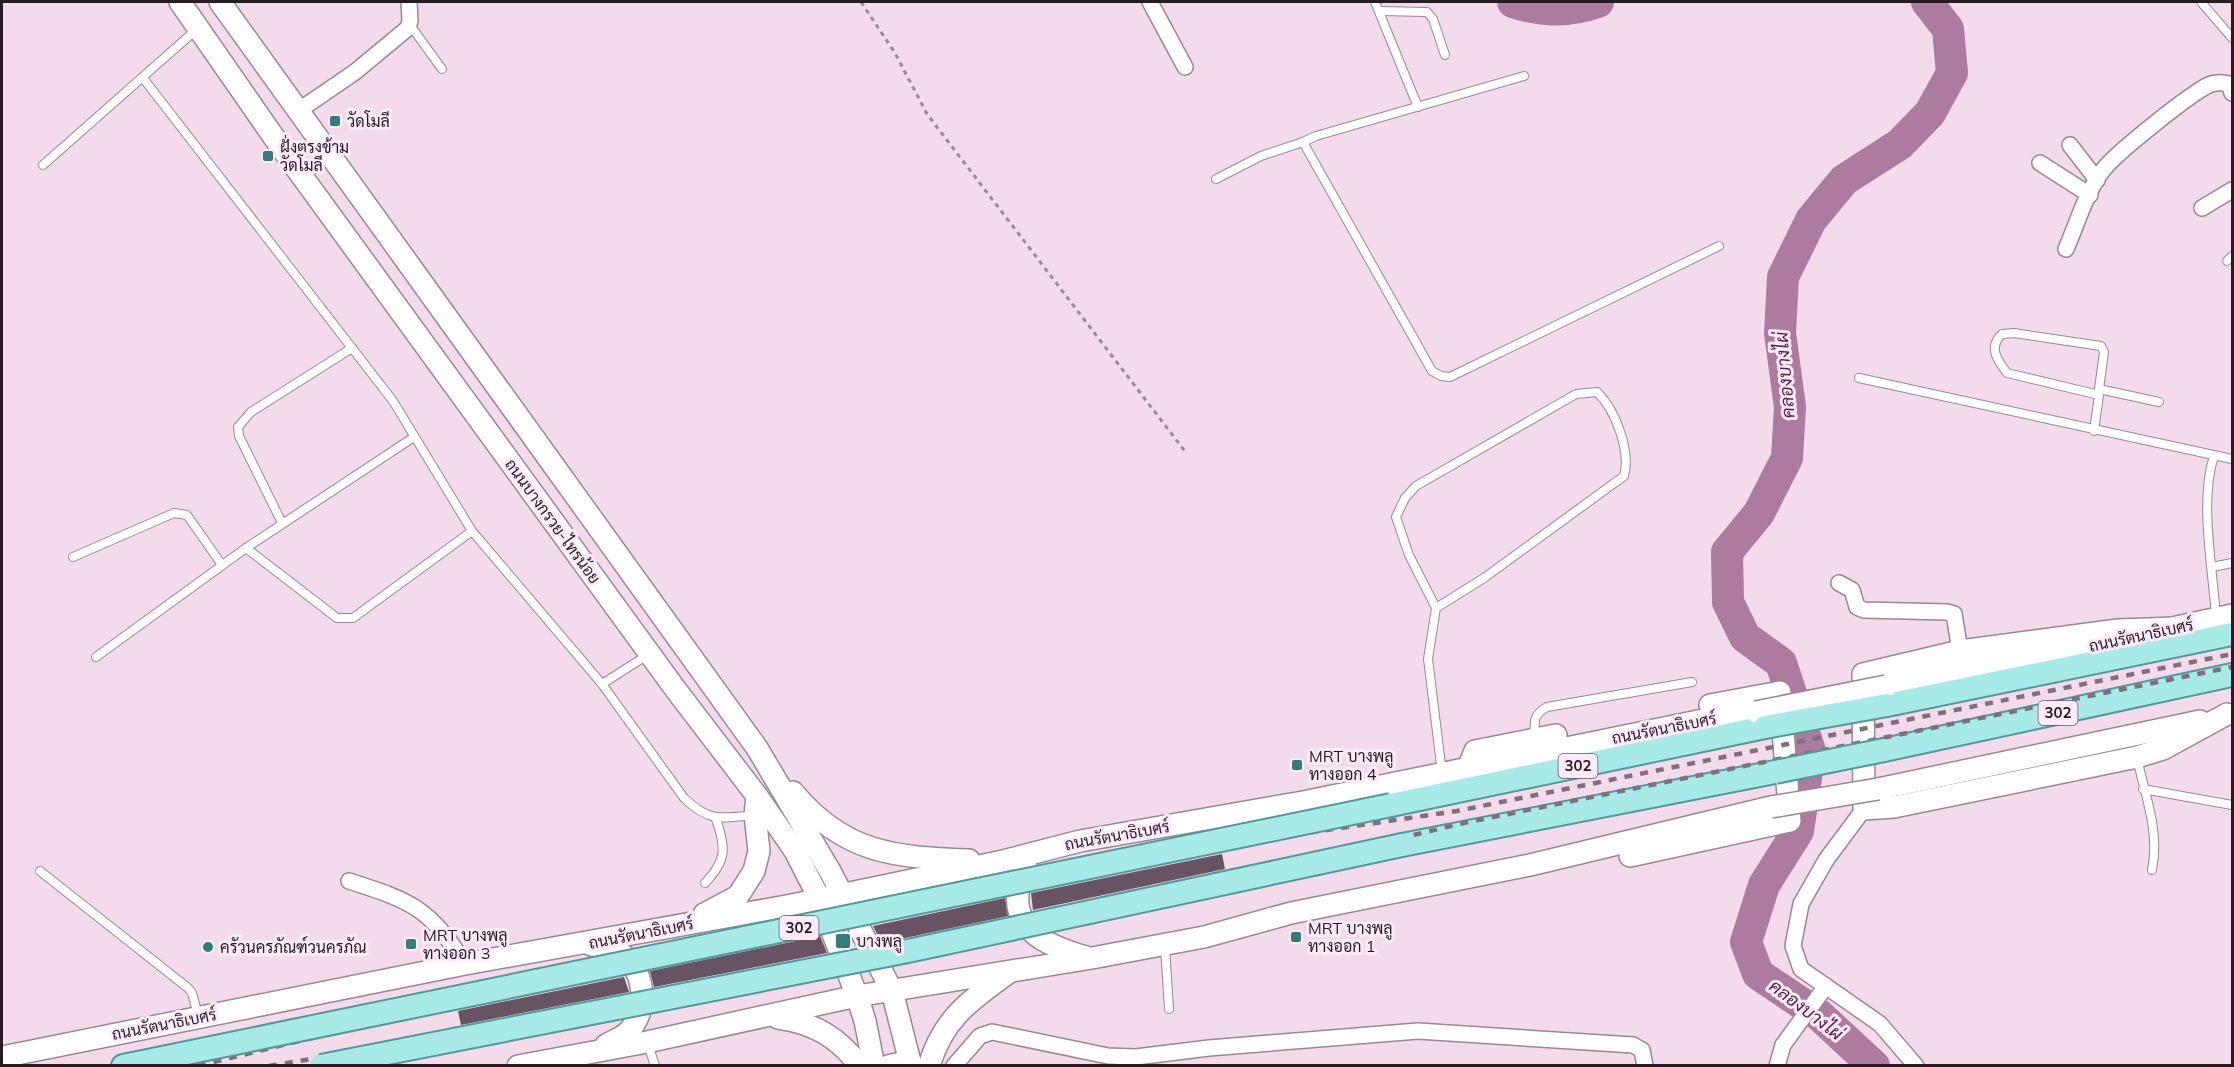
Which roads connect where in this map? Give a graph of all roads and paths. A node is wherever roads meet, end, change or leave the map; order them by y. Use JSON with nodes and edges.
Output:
{"nodes":[{"id":1,"x":180,"y":2,"type":"edge"},
{"id":2,"x":220,"y":2,"type":"edge"},
{"id":3,"x":408,"y":2,"type":"edge"},
{"id":4,"x":861,"y":2,"type":"edge"},
{"id":5,"x":1150,"y":2,"type":"edge"},
{"id":6,"x":1375,"y":2,"type":"edge"},
{"id":7,"x":2201,"y":2,"type":"edge"},
{"id":8,"x":1378,"y":11,"type":"junction"},
{"id":9,"x":410,"y":25,"type":"junction"},
{"id":10,"x":197,"y":29,"type":"junction"},
{"id":11,"x":2232,"y":38,"type":"edge"},
{"id":12,"x":1445,"y":55,"type":"dead end"},
{"id":13,"x":1185,"y":67,"type":"dead end"},
{"id":14,"x":442,"y":69,"type":"dead end"},
{"id":15,"x":1524,"y":76,"type":"dead end"},
{"id":16,"x":143,"y":78,"type":"junction"},
{"id":17,"x":2231,"y":86,"type":"edge"},
{"id":18,"x":1418,"y":107,"type":"junction"},
{"id":19,"x":298,"y":111,"type":"junction"},
{"id":20,"x":270,"y":132,"type":"junction"},
{"id":21,"x":1303,"y":142,"type":"junction"},
{"id":22,"x":2070,"y":145,"type":"dead end"},
{"id":23,"x":2040,"y":163,"type":"dead end"},
{"id":24,"x":43,"y":165,"type":"dead end"},
{"id":25,"x":1216,"y":179,"type":"dead end"},
{"id":26,"x":2097,"y":180,"type":"junction"},
{"id":27,"x":2232,"y":190,"type":"edge"},
{"id":28,"x":2090,"y":195,"type":"junction"},
{"id":29,"x":2202,"y":208,"type":"dead end"},
{"id":30,"x":1719,"y":246,"type":"dead end"},
{"id":31,"x":2066,"y":249,"type":"dead end"},
{"id":32,"x":352,"y":348,"type":"junction"},
{"id":33,"x":1859,"y":378,"type":"dead end"},
{"id":34,"x":2099,"y":392,"type":"junction"},
{"id":35,"x":2159,"y":402,"type":"dead end"},
{"id":36,"x":2094,"y":431,"type":"junction"},
{"id":37,"x":414,"y":437,"type":"junction"},
{"id":38,"x":1187,"y":454,"type":"dead end"},
{"id":39,"x":2214,"y":456,"type":"junction"},
{"id":40,"x":2232,"y":459,"type":"edge"},
{"id":41,"x":282,"y":524,"type":"junction"},
{"id":42,"x":472,"y":531,"type":"junction"},
{"id":43,"x":246,"y":548,"type":"junction"},
{"id":44,"x":73,"y":557,"type":"dead end"},
{"id":45,"x":2232,"y":563,"type":"edge"},
{"id":46,"x":222,"y":565,"type":"junction"},
{"id":47,"x":2212,"y":567,"type":"junction"},
{"id":48,"x":1839,"y":583,"type":"dead end"},
{"id":49,"x":1436,"y":608,"type":"junction"},
{"id":50,"x":2227,"y":622,"type":"edge"},
{"id":51,"x":2176,"y":628,"type":"junction"},
{"id":52,"x":1960,"y":651,"type":"junction"},
{"id":53,"x":649,"y":653,"type":"junction"},
{"id":54,"x":96,"y":657,"type":"dead end"},
{"id":55,"x":2232,"y":675,"type":"edge"},
{"id":56,"x":1692,"y":682,"type":"dead end"},
{"id":57,"x":602,"y":684,"type":"junction"},
{"id":58,"x":1887,"y":695,"type":"junction"},
{"id":59,"x":2230,"y":714,"type":"edge"},
{"id":60,"x":1760,"y":719,"type":"junction"},
{"id":61,"x":1535,"y":739,"type":"junction"},
{"id":62,"x":756,"y":748,"type":"junction"},
{"id":63,"x":2137,"y":757,"type":"junction"},
{"id":64,"x":1468,"y":768,"type":"junction"},
{"id":65,"x":1442,"y":774,"type":"junction"},
{"id":66,"x":2143,"y":789,"type":"junction"},
{"id":67,"x":2232,"y":804,"type":"edge"},
{"id":68,"x":756,"y":805,"type":"junction"},
{"id":69,"x":1864,"y":810,"type":"junction"},
{"id":70,"x":716,"y":819,"type":"junction"},
{"id":71,"x":1059,"y":846,"type":"junction"},
{"id":72,"x":1003,"y":861,"type":"junction"},
{"id":73,"x":2152,"y":870,"type":"dead end"},
{"id":74,"x":40,"y":872,"type":"dead end"},
{"id":75,"x":1487,"y":874,"type":"junction"},
{"id":76,"x":349,"y":881,"type":"dead end"},
{"id":77,"x":705,"y":883,"type":"dead end"},
{"id":78,"x":843,"y":893,"type":"junction"},
{"id":79,"x":819,"y":898,"type":"junction"},
{"id":80,"x":641,"y":933,"type":"junction"},
{"id":81,"x":1165,"y":944,"type":"junction"},
{"id":82,"x":572,"y":946,"type":"junction"},
{"id":83,"x":1092,"y":958,"type":"junction"},
{"id":84,"x":465,"y":964,"type":"junction"},
{"id":85,"x":1011,"y":971,"type":"junction"},
{"id":86,"x":1826,"y":986,"type":"junction"},
{"id":87,"x":892,"y":991,"type":"junction"},
{"id":88,"x":857,"y":996,"type":"junction"},
{"id":89,"x":1169,"y":1009,"type":"dead end"},
{"id":90,"x":198,"y":1016,"type":"junction"},
{"id":91,"x":764,"y":1017,"type":"junction"},
{"id":92,"x":647,"y":1042,"type":"junction"},
{"id":93,"x":584,"y":1052,"type":"junction"},
{"id":94,"x":2,"y":1057,"type":"edge"},
{"id":95,"x":917,"y":1064,"type":"edge"},
{"id":96,"x":123,"y":1065,"type":"edge"},
{"id":97,"x":321,"y":1065,"type":"edge"},
{"id":98,"x":518,"y":1065,"type":"edge"},
{"id":99,"x":655,"y":1065,"type":"edge"},
{"id":100,"x":860,"y":1065,"type":"edge"},
{"id":101,"x":874,"y":1065,"type":"edge"},
{"id":102,"x":888,"y":1065,"type":"edge"},
{"id":103,"x":954,"y":1065,"type":"edge"},
{"id":104,"x":1645,"y":1065,"type":"edge"},
{"id":105,"x":1777,"y":1065,"type":"edge"},
{"id":106,"x":1916,"y":1065,"type":"edge"}],
"edges":[{"from":1,"to":10,"type":"main road","name":"ถนนบางกรวย-ไทรน้อย"},
{"from":2,"to":19,"type":"main road","name":"ถนนบางกรวย-ไทรน้อย"},
{"from":3,"to":9,"type":"street"},
{"from":4,"to":38,"type":"path"},
{"from":5,"to":13,"type":"street"},
{"from":6,"to":8,"type":"lane"},
{"from":7,"to":11,"type":"lane"},
{"from":8,"to":12,"type":"lane"},
{"from":8,"to":18,"type":"lane"},
{"from":9,"to":14,"type":"lane"},
{"from":9,"to":19,"type":"street"},
{"from":10,"to":16,"type":"lane"},
{"from":10,"to":20,"type":"main road","name":"ถนนบางกรวย-ไทรน้อย"},
{"from":15,"to":18,"type":"lane"},
{"from":16,"to":24,"type":"lane"},
{"from":16,"to":32,"type":"lane"},
{"from":17,"to":26,"type":"street"},
{"from":18,"to":21,"type":"lane"},
{"from":19,"to":20,"type":"main road"},
{"from":19,"to":62,"type":"main road","name":"ถนนบางกรวย-ไทรน้อย"},
{"from":20,"to":53,"type":"main road","name":"ถนนบางกรวย-ไทรน้อย"},
{"from":21,"to":25,"type":"lane"},
{"from":21,"to":30,"type":"lane"},
{"from":22,"to":26,"type":"street"},
{"from":23,"to":28,"type":"street"},
{"from":26,"to":28,"type":"street"},
{"from":27,"to":29,"type":"street"},
{"from":28,"to":31,"type":"street"},
{"from":32,"to":37,"type":"lane"},
{"from":32,"to":41,"type":"lane"},
{"from":33,"to":36,"type":"lane"},
{"from":34,"to":34,"type":"lane"},
{"from":34,"to":35,"type":"lane"},
{"from":34,"to":36,"type":"lane"},
{"from":36,"to":39,"type":"lane"},
{"from":37,"to":41,"type":"lane"},
{"from":37,"to":42,"type":"lane"},
{"from":39,"to":40,"type":"lane"},
{"from":39,"to":47,"type":"lane"},
{"from":41,"to":43,"type":"lane"},
{"from":42,"to":43,"type":"lane"},
{"from":42,"to":57,"type":"lane"},
{"from":43,"to":46,"type":"lane"},
{"from":44,"to":46,"type":"lane"},
{"from":45,"to":47,"type":"lane"},
{"from":46,"to":54,"type":"lane"},
{"from":47,"to":50,"type":"lane"},
{"from":48,"to":52,"type":"street"},
{"from":49,"to":49,"type":"lane"},
{"from":49,"to":65,"type":"lane"},
{"from":50,"to":51,"type":"main road","name":"ถนนรัตนาธิเบศร์","number":"302"},
{"from":50,"to":58,"type":"main road","name":"ถนนรัตนาธิเบศร์","number":"302"},
{"from":51,"to":52,"type":"main road"},
{"from":51,"to":58,"type":"main road","name":"ถนนรัตนาธิเบศร์","number":"302"},
{"from":52,"to":69,"type":"main road"},
{"from":53,"to":57,"type":"lane"},
{"from":53,"to":68,"type":"main road","name":"ถนนบางกรวย-ไทรน้อย"},
{"from":55,"to":97,"type":"main road","number":"302","bridge":true},
{"from":56,"to":61,"type":"lane"},
{"from":57,"to":70,"type":"lane"},
{"from":58,"to":60,"type":"main road","name":"ถนนรัตนาธิเบศร์","number":"302","bridge":true},
{"from":59,"to":63,"type":"main road"},
{"from":59,"to":75,"type":"main road","number":"302","bridge":true},
{"from":60,"to":64,"type":"main road","name":"ถนนรัตนาธิเบศร์","number":"302"},
{"from":60,"to":96,"type":"main road","name":"ถนนรัตนาธิเบศร์","number":"302","bridge":true},
{"from":61,"to":64,"type":"main road"},
{"from":61,"to":75,"type":"main road"},
{"from":62,"to":72,"type":"main road"},
{"from":62,"to":78,"type":"main road","name":"ถนนบางกรวย-ไทรน้อย"},
{"from":63,"to":66,"type":"lane"},
{"from":63,"to":69,"type":"main road"},
{"from":64,"to":65,"type":"main road","name":"ถนนรัตนาธิเบศร์","number":"302"},
{"from":65,"to":71,"type":"main road","name":"ถนนรัตนาธิเบศร์","number":"302"},
{"from":66,"to":67,"type":"lane"},
{"from":66,"to":73,"type":"lane"},
{"from":68,"to":70,"type":"lane"},
{"from":68,"to":79,"type":"main road","name":"ถนนบางกรวย-ไทรน้อย"},
{"from":68,"to":80,"type":"main road"},
{"from":69,"to":86,"type":"street"},
{"from":70,"to":77,"type":"lane"},
{"from":71,"to":72,"type":"main road","name":"ถนนรัตนาธิเบศร์","number":"302"},
{"from":71,"to":83,"type":"main road"},
{"from":72,"to":78,"type":"main road","name":"ถนนรัตนาธิเบศร์","number":"302"},
{"from":74,"to":90,"type":"lane"},
{"from":75,"to":81,"type":"main road","number":"302"},
{"from":76,"to":84,"type":"street"},
{"from":78,"to":79,"type":"main road","name":"ถนนรัตนาธิเบศร์","number":"302"},
{"from":78,"to":87,"type":"main road","name":"ถนนบางกรวย-ไทรน้อย"},
{"from":79,"to":80,"type":"main road","name":"ถนนรัตนาธิเบศร์","number":"302"},
{"from":79,"to":88,"type":"main road","name":"ถนนบางกรวย-ไทรน้อย"},
{"from":80,"to":82,"type":"main road","name":"ถนนรัตนาธิเบศร์","number":"302"},
{"from":81,"to":83,"type":"main road","number":"302"},
{"from":81,"to":89,"type":"lane"},
{"from":82,"to":84,"type":"main road","name":"ถนนรัตนาธิเบศร์","number":"302"},
{"from":82,"to":93,"type":"main road"},
{"from":83,"to":85,"type":"main road","number":"302"},
{"from":84,"to":90,"type":"main road","name":"ถนนรัตนาธิเบศร์","number":"302"},
{"from":85,"to":87,"type":"main road","number":"302"},
{"from":85,"to":95,"type":"main road"},
{"from":86,"to":105,"type":"street"},
{"from":86,"to":106,"type":"street"},
{"from":87,"to":88,"type":"main road","number":"302"},
{"from":87,"to":95,"type":"main road","name":"ถนนบางกรวย-ไทรน้อย"},
{"from":88,"to":91,"type":"main road","number":"302"},
{"from":88,"to":101,"type":"main road","name":"ถนนบางกรวย-ไทรน้อย"},
{"from":90,"to":94,"type":"main road","name":"ถนนรัตนาธิเบศร์","number":"302"},
{"from":91,"to":92,"type":"main road","number":"302"},
{"from":91,"to":100,"type":"main road"},
{"from":92,"to":93,"type":"main road","number":"302"},
{"from":92,"to":99,"type":"lane"},
{"from":93,"to":98,"type":"main road","number":"302"},
{"from":95,"to":102,"type":"main road"},
{"from":103,"to":104,"type":"street"}]}
